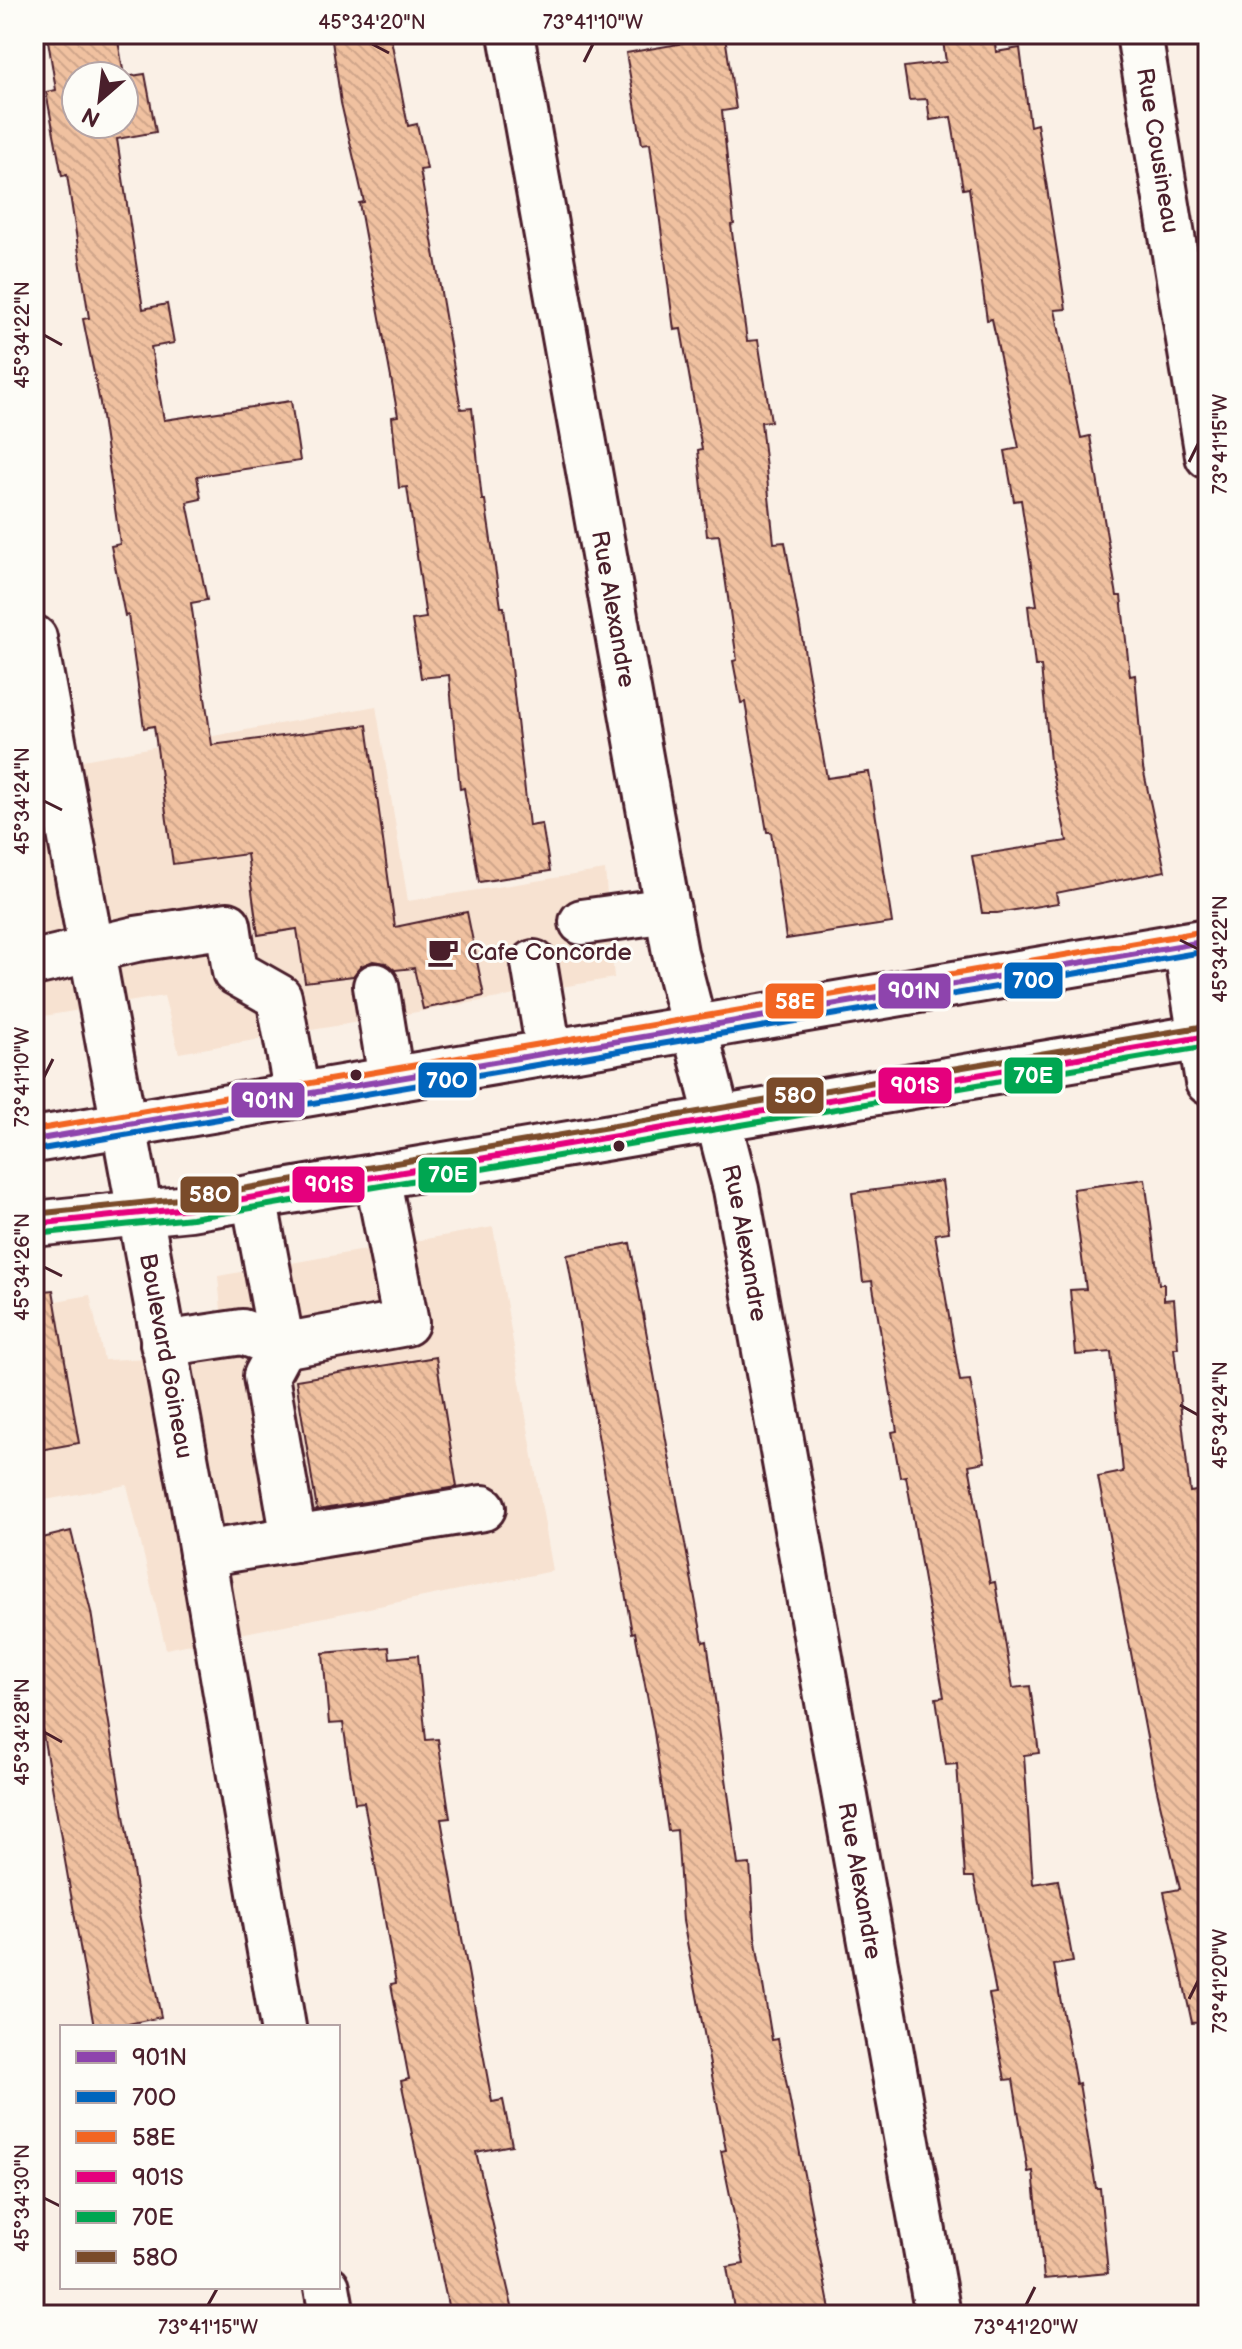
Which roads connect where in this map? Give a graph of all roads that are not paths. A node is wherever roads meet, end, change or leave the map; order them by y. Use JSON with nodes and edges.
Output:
{"nodes":[{"id":1,"x":511,"y":34,"type":"edge"},
{"id":2,"x":1139,"y":34,"type":"edge"},
{"id":3,"x":1208,"y":456,"type":"edge"},
{"id":4,"x":34,"y":638,"type":"edge"},
{"id":5,"x":52,"y":842,"type":"edge"},
{"id":6,"x":668,"y":910,"type":"junction"},
{"id":7,"x":582,"y":922,"type":"dead end"},
{"id":8,"x":1197,"y":943,"type":"edge"},
{"id":9,"x":89,"y":951,"type":"junction"},
{"id":10,"x":34,"y":963,"type":"edge"},
{"id":11,"x":534,"y":963,"type":"dead end"},
{"id":12,"x":376,"y":986,"type":"dead end"},
{"id":13,"x":694,"y":1027,"type":"junction"},
{"id":14,"x":1204,"y":1036,"type":"edge"},
{"id":15,"x":549,"y":1052,"type":"junction"},
{"id":16,"x":391,"y":1079,"type":"junction"},
{"id":17,"x":1208,"y":1082,"type":"edge"},
{"id":18,"x":297,"y":1095,"type":"junction"},
{"id":19,"x":718,"y":1117,"type":"junction"},
{"id":20,"x":122,"y":1124,"type":"junction"},
{"id":21,"x":34,"y":1140,"type":"edge"},
{"id":22,"x":377,"y":1176,"type":"junction"},
{"id":23,"x":254,"y":1197,"type":"junction"},
{"id":24,"x":139,"y":1213,"type":"junction"},
{"id":25,"x":34,"y":1224,"type":"edge"},
{"id":26,"x":163,"y":1344,"type":"junction"},
{"id":27,"x":282,"y":1346,"type":"junction"},
{"id":28,"x":483,"y":1508,"type":"dead end"},
{"id":29,"x":294,"y":1539,"type":"junction"},
{"id":30,"x":202,"y":1554,"type":"junction"},
{"id":31,"x":283,"y":2025,"type":"edge"},
{"id":32,"x":327,"y":2289,"type":"edge"},
{"id":33,"x":332,"y":2315,"type":"edge"},
{"id":34,"x":938,"y":2315,"type":"edge"}],
"edges":[{"from":1,"to":6,"type":"street","name":"Rue Alexandre"},
{"from":2,"to":3,"type":"street","name":"Rue Cousineau"},
{"from":4,"to":5,"type":"street","name":"Boulevard Goineau"},
{"from":5,"to":9,"type":"street","name":"Boulevard Goineau"},
{"from":6,"to":7,"type":"street"},
{"from":6,"to":13,"type":"street","name":"Rue Alexandre"},
{"from":8,"to":13,"type":"street"},
{"from":8,"to":14,"type":"street"},
{"from":9,"to":10,"type":"street"},
{"from":9,"to":18,"type":"street"},
{"from":9,"to":20,"type":"street","name":"Boulevard Goineau"},
{"from":11,"to":15,"type":"street"},
{"from":12,"to":16,"type":"street"},
{"from":13,"to":15,"type":"street"},
{"from":13,"to":19,"type":"street","name":"Rue Alexandre"},
{"from":14,"to":17,"type":"street"},
{"from":14,"to":19,"type":"street"},
{"from":15,"to":16,"type":"street"},
{"from":16,"to":18,"type":"street"},
{"from":18,"to":20,"type":"street"},
{"from":19,"to":22,"type":"street"},
{"from":19,"to":34,"type":"street","name":"Rue Alexandre"},
{"from":20,"to":21,"type":"street"},
{"from":20,"to":24,"type":"street","name":"Boulevard Goineau"},
{"from":22,"to":23,"type":"street"},
{"from":22,"to":27,"type":"street"},
{"from":23,"to":24,"type":"street"},
{"from":23,"to":27,"type":"street"},
{"from":24,"to":25,"type":"street"},
{"from":24,"to":26,"type":"street","name":"Boulevard Goineau"},
{"from":26,"to":27,"type":"street"},
{"from":26,"to":30,"type":"street","name":"Boulevard Goineau"},
{"from":27,"to":29,"type":"street"},
{"from":28,"to":29,"type":"street"},
{"from":29,"to":30,"type":"street"},
{"from":30,"to":31,"type":"street","name":"Boulevard Goineau"},
{"from":32,"to":33,"type":"street"}]}
